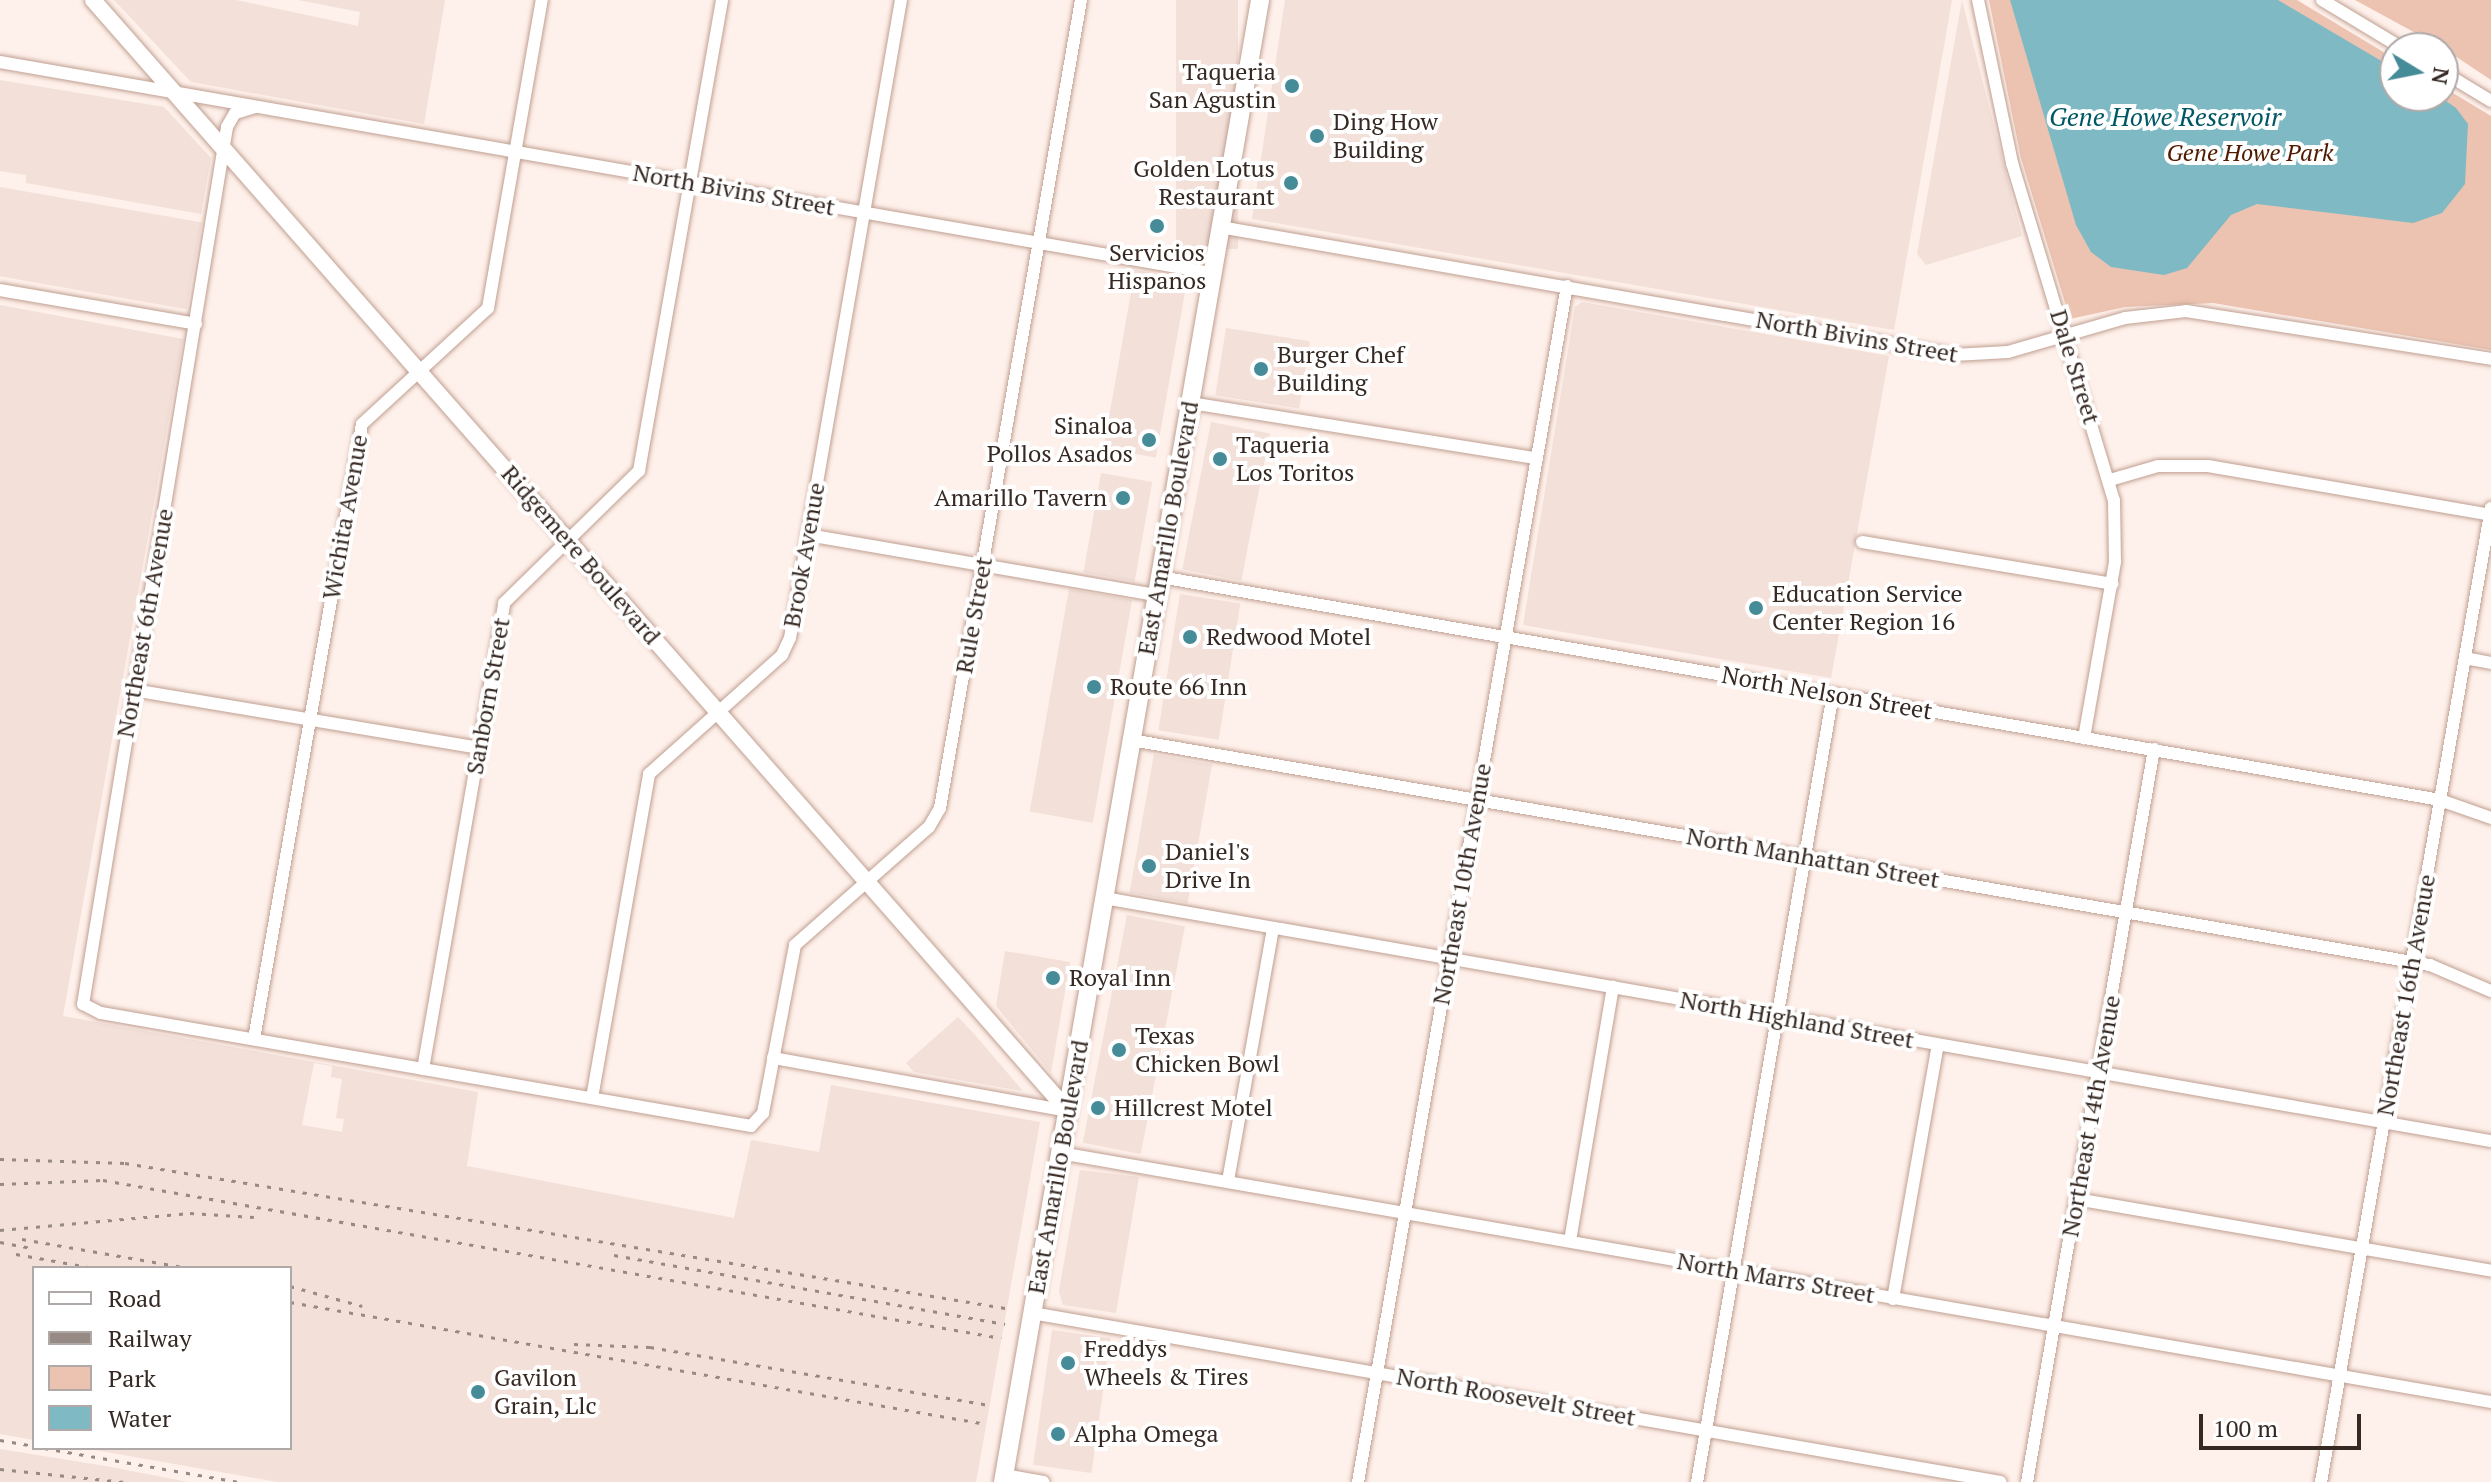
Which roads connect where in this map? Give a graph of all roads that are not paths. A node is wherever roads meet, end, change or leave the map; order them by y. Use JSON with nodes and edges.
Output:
{"nodes":[{"id":1,"x":93,"y":0,"type":"edge"},
{"id":2,"x":542,"y":0,"type":"edge"},
{"id":3,"x":722,"y":0,"type":"edge"},
{"id":4,"x":901,"y":0,"type":"edge"},
{"id":5,"x":1081,"y":0,"type":"edge"},
{"id":6,"x":1260,"y":0,"type":"edge"},
{"id":7,"x":1978,"y":0,"type":"edge"},
{"id":8,"x":2322,"y":0,"type":"edge"},
{"id":9,"x":2379,"y":34,"type":"edge"},
{"id":10,"x":0,"y":62,"type":"edge"},
{"id":11,"x":2459,"y":82,"type":"edge"},
{"id":12,"x":171,"y":93,"type":"junction"},
{"id":13,"x":2491,"y":101,"type":"edge"},
{"id":14,"x":255,"y":107,"type":"junction"},
{"id":15,"x":515,"y":151,"type":"junction"},
{"id":16,"x":226,"y":153,"type":"junction"},
{"id":17,"x":690,"y":182,"type":"junction"},
{"id":18,"x":864,"y":212,"type":"junction"},
{"id":19,"x":1220,"y":227,"type":"junction"},
{"id":20,"x":1040,"y":243,"type":"junction"},
{"id":21,"x":1212,"y":273,"type":"junction"},
{"id":22,"x":1567,"y":286,"type":"junction"},
{"id":23,"x":0,"y":290,"type":"edge"},
{"id":24,"x":196,"y":324,"type":"junction"},
{"id":25,"x":2065,"y":335,"type":"junction"},
{"id":26,"x":2491,"y":359,"type":"edge"},
{"id":27,"x":419,"y":370,"type":"junction"},
{"id":28,"x":1191,"y":403,"type":"junction"},
{"id":29,"x":1536,"y":458,"type":"junction"},
{"id":30,"x":2110,"y":480,"type":"junction"},
{"id":31,"x":2491,"y":513,"type":"edge"},
{"id":32,"x":808,"y":535,"type":"junction"},
{"id":33,"x":568,"y":541,"type":"junction"},
{"id":34,"x":1862,"y":542,"type":"dead end"},
{"id":35,"x":982,"y":564,"type":"junction"},
{"id":36,"x":2112,"y":584,"type":"junction"},
{"id":37,"x":1158,"y":586,"type":"junction"},
{"id":38,"x":1505,"y":637,"type":"junction"},
{"id":39,"x":2465,"y":658,"type":"junction"},
{"id":40,"x":2491,"y":663,"type":"edge"},
{"id":41,"x":133,"y":690,"type":"junction"},
{"id":42,"x":1833,"y":694,"type":"junction"},
{"id":43,"x":716,"y":711,"type":"junction"},
{"id":44,"x":309,"y":719,"type":"junction"},
{"id":45,"x":2084,"y":738,"type":"junction"},
{"id":46,"x":1131,"y":740,"type":"junction"},
{"id":47,"x":478,"y":748,"type":"junction"},
{"id":48,"x":2154,"y":749,"type":"junction"},
{"id":49,"x":1477,"y":799,"type":"junction"},
{"id":50,"x":2440,"y":800,"type":"junction"},
{"id":51,"x":2491,"y":818,"type":"edge"},
{"id":52,"x":1806,"y":857,"type":"junction"},
{"id":53,"x":864,"y":882,"type":"junction"},
{"id":54,"x":1104,"y":898,"type":"junction"},
{"id":55,"x":2126,"y":912,"type":"junction"},
{"id":56,"x":1273,"y":928,"type":"junction"},
{"id":57,"x":1449,"y":958,"type":"junction"},
{"id":58,"x":2412,"y":962,"type":"junction"},
{"id":59,"x":1613,"y":987,"type":"junction"},
{"id":60,"x":2491,"y":991,"type":"edge"},
{"id":61,"x":1779,"y":1016,"type":"junction"},
{"id":62,"x":254,"y":1039,"type":"junction"},
{"id":63,"x":1938,"y":1045,"type":"junction"},
{"id":64,"x":773,"y":1058,"type":"junction"},
{"id":65,"x":423,"y":1069,"type":"junction"},
{"id":66,"x":2098,"y":1072,"type":"junction"},
{"id":67,"x":592,"y":1098,"type":"junction"},
{"id":68,"x":1068,"y":1111,"type":"junction"},
{"id":69,"x":2384,"y":1122,"type":"junction"},
{"id":70,"x":2491,"y":1141,"type":"edge"},
{"id":71,"x":1060,"y":1153,"type":"junction"},
{"id":72,"x":1228,"y":1181,"type":"junction"},
{"id":73,"x":2076,"y":1199,"type":"junction"},
{"id":74,"x":1405,"y":1213,"type":"junction"},
{"id":75,"x":1570,"y":1241,"type":"junction"},
{"id":76,"x":2362,"y":1249,"type":"junction"},
{"id":77,"x":1734,"y":1271,"type":"junction"},
{"id":78,"x":2491,"y":1271,"type":"edge"},
{"id":79,"x":1893,"y":1299,"type":"junction"},
{"id":80,"x":1032,"y":1313,"type":"junction"},
{"id":81,"x":2055,"y":1327,"type":"junction"},
{"id":82,"x":1377,"y":1372,"type":"junction"},
{"id":83,"x":2340,"y":1376,"type":"junction"},
{"id":84,"x":2491,"y":1402,"type":"edge"},
{"id":85,"x":1706,"y":1430,"type":"junction"},
{"id":86,"x":1004,"y":1479,"type":"edge"},
{"id":87,"x":1043,"y":1482,"type":"edge"},
{"id":88,"x":1358,"y":1482,"type":"edge"},
{"id":89,"x":1697,"y":1482,"type":"edge"},
{"id":90,"x":2000,"y":1482,"type":"edge"},
{"id":91,"x":2027,"y":1482,"type":"edge"},
{"id":92,"x":2321,"y":1482,"type":"edge"}],
"edges":[{"from":1,"to":12,"type":"main road","name":"Ridgemere Boulevard"},
{"from":2,"to":15,"type":"street","name":"Wichita Avenue"},
{"from":3,"to":17,"type":"street","name":"Sanborn Street"},
{"from":4,"to":18,"type":"street","name":"Brook Avenue"},
{"from":5,"to":20,"type":"street","name":"Rule Street"},
{"from":6,"to":19,"type":"highway","name":"East Amarillo Boulevard"},
{"from":7,"to":25,"type":"street","name":"Dale Street"},
{"from":8,"to":9,"type":"street"},
{"from":10,"to":12,"type":"street","name":"North Bivins Street"},
{"from":11,"to":13,"type":"street"},
{"from":12,"to":14,"type":"street","name":"North Bivins Street"},
{"from":12,"to":16,"type":"main road","name":"Ridgemere Boulevard"},
{"from":14,"to":15,"type":"street","name":"North Bivins Street"},
{"from":14,"to":16,"type":"street"},
{"from":15,"to":17,"type":"street","name":"North Bivins Street"},
{"from":15,"to":27,"type":"street","name":"Wichita Avenue"},
{"from":16,"to":24,"type":"street","name":"Northeast 6th Avenue"},
{"from":16,"to":27,"type":"main road","name":"Ridgemere Boulevard"},
{"from":17,"to":18,"type":"street","name":"North Bivins Street"},
{"from":17,"to":33,"type":"street","name":"Sanborn Street"},
{"from":18,"to":20,"type":"street","name":"North Bivins Street"},
{"from":18,"to":32,"type":"street","name":"Brook Avenue"},
{"from":19,"to":21,"type":"highway","name":"East Amarillo Boulevard"},
{"from":19,"to":22,"type":"street","name":"North Bivins Street"},
{"from":20,"to":21,"type":"street","name":"North Bivins Street"},
{"from":20,"to":35,"type":"street","name":"Rule Street"},
{"from":21,"to":28,"type":"highway","name":"East Amarillo Boulevard"},
{"from":22,"to":25,"type":"street","name":"North Bivins Street"},
{"from":22,"to":29,"type":"street","name":"Northeast 10th Avenue"},
{"from":23,"to":24,"type":"street"},
{"from":24,"to":41,"type":"street","name":"Northeast 6th Avenue"},
{"from":25,"to":26,"type":"street","name":"North Bivins Street"},
{"from":25,"to":30,"type":"street","name":"Dale Street"},
{"from":27,"to":33,"type":"main road","name":"Ridgemere Boulevard"},
{"from":27,"to":44,"type":"street","name":"Wichita Avenue"},
{"from":28,"to":29,"type":"street"},
{"from":28,"to":37,"type":"highway","name":"East Amarillo Boulevard"},
{"from":29,"to":38,"type":"street","name":"Northeast 10th Avenue"},
{"from":30,"to":31,"type":"street"},
{"from":30,"to":36,"type":"street","name":"Dale Street"},
{"from":31,"to":39,"type":"street","name":"Northeast 16th Avenue"},
{"from":32,"to":35,"type":"street","name":"North Nelson Street"},
{"from":32,"to":43,"type":"street","name":"Brook Avenue"},
{"from":33,"to":43,"type":"main road","name":"Ridgemere Boulevard"},
{"from":33,"to":47,"type":"street","name":"Sanborn Street"},
{"from":34,"to":36,"type":"street"},
{"from":35,"to":37,"type":"street","name":"North Nelson Street"},
{"from":35,"to":53,"type":"street","name":"Rule Street"},
{"from":36,"to":45,"type":"street","name":"Dale Street"},
{"from":37,"to":38,"type":"street","name":"North Nelson Street"},
{"from":37,"to":46,"type":"highway","name":"East Amarillo Boulevard"},
{"from":38,"to":42,"type":"street","name":"North Nelson Street"},
{"from":38,"to":49,"type":"street","name":"Northeast 10th Avenue"},
{"from":39,"to":40,"type":"street"},
{"from":39,"to":50,"type":"street","name":"Northeast 16th Avenue"},
{"from":41,"to":44,"type":"street"},
{"from":41,"to":62,"type":"street","name":"Northeast 6th Avenue"},
{"from":42,"to":45,"type":"street","name":"North Nelson Street"},
{"from":42,"to":52,"type":"street"},
{"from":43,"to":53,"type":"main road","name":"Ridgemere Boulevard"},
{"from":43,"to":67,"type":"street","name":"Brook Avenue"},
{"from":44,"to":47,"type":"street"},
{"from":44,"to":62,"type":"street","name":"Wichita Avenue"},
{"from":45,"to":48,"type":"street","name":"North Nelson Street"},
{"from":46,"to":49,"type":"street","name":"North Manhattan Street"},
{"from":46,"to":54,"type":"highway","name":"East Amarillo Boulevard"},
{"from":47,"to":65,"type":"street","name":"Sanborn Street"},
{"from":48,"to":50,"type":"street","name":"North Nelson Street"},
{"from":48,"to":55,"type":"street","name":"Northeast 14th Avenue"},
{"from":49,"to":52,"type":"street","name":"North Manhattan Street"},
{"from":49,"to":57,"type":"street","name":"Northeast 10th Avenue"},
{"from":50,"to":51,"type":"street","name":"North Nelson Street"},
{"from":50,"to":58,"type":"street","name":"Northeast 16th Avenue"},
{"from":52,"to":55,"type":"street","name":"North Manhattan Street"},
{"from":52,"to":61,"type":"street"},
{"from":53,"to":64,"type":"street","name":"Rule Street"},
{"from":53,"to":68,"type":"main road","name":"Ridgemere Boulevard"},
{"from":54,"to":56,"type":"street","name":"North Highland Street"},
{"from":54,"to":68,"type":"highway","name":"East Amarillo Boulevard"},
{"from":55,"to":58,"type":"street","name":"North Manhattan Street"},
{"from":55,"to":66,"type":"street","name":"Northeast 14th Avenue"},
{"from":56,"to":57,"type":"street","name":"North Highland Street"},
{"from":56,"to":72,"type":"street"},
{"from":57,"to":59,"type":"street","name":"North Highland Street"},
{"from":57,"to":74,"type":"street","name":"Northeast 10th Avenue"},
{"from":58,"to":60,"type":"street","name":"North Manhattan Street"},
{"from":58,"to":69,"type":"street","name":"Northeast 16th Avenue"},
{"from":59,"to":61,"type":"street","name":"North Highland Street"},
{"from":59,"to":75,"type":"street"},
{"from":61,"to":63,"type":"street","name":"North Highland Street"},
{"from":61,"to":77,"type":"street"},
{"from":62,"to":65,"type":"street"},
{"from":63,"to":66,"type":"street","name":"North Highland Street"},
{"from":63,"to":79,"type":"street"},
{"from":64,"to":67,"type":"street","name":"Rule Street"},
{"from":64,"to":68,"type":"street"},
{"from":65,"to":67,"type":"street"},
{"from":66,"to":69,"type":"street","name":"North Highland Street"},
{"from":66,"to":73,"type":"street","name":"Northeast 14th Avenue"},
{"from":68,"to":71,"type":"highway","name":"East Amarillo Boulevard"},
{"from":69,"to":70,"type":"street","name":"North Highland Street"},
{"from":69,"to":76,"type":"street","name":"Northeast 16th Avenue"},
{"from":71,"to":72,"type":"street","name":"North Marrs Street"},
{"from":71,"to":80,"type":"highway","name":"East Amarillo Boulevard"},
{"from":72,"to":74,"type":"street","name":"North Marrs Street"},
{"from":73,"to":76,"type":"street"},
{"from":73,"to":81,"type":"street","name":"Northeast 14th Avenue"},
{"from":74,"to":75,"type":"street","name":"North Marrs Street"},
{"from":74,"to":82,"type":"street","name":"Northeast 10th Avenue"},
{"from":75,"to":77,"type":"street","name":"North Marrs Street"},
{"from":76,"to":78,"type":"street"},
{"from":76,"to":83,"type":"street","name":"Northeast 16th Avenue"},
{"from":77,"to":79,"type":"street","name":"North Marrs Street"},
{"from":77,"to":85,"type":"street"},
{"from":79,"to":81,"type":"street","name":"North Marrs Street"},
{"from":80,"to":82,"type":"street","name":"North Roosevelt Street"},
{"from":80,"to":86,"type":"highway","name":"East Amarillo Boulevard"},
{"from":81,"to":83,"type":"street","name":"North Marrs Street"},
{"from":81,"to":91,"type":"street","name":"Northeast 14th Avenue"},
{"from":82,"to":85,"type":"street","name":"North Roosevelt Street"},
{"from":82,"to":88,"type":"street","name":"Northeast 10th Avenue"},
{"from":83,"to":84,"type":"street","name":"North Marrs Street"},
{"from":83,"to":92,"type":"street","name":"Northeast 16th Avenue"},
{"from":85,"to":89,"type":"street"},
{"from":85,"to":90,"type":"street","name":"North Roosevelt Street"},
{"from":86,"to":87,"type":"street"}]}
